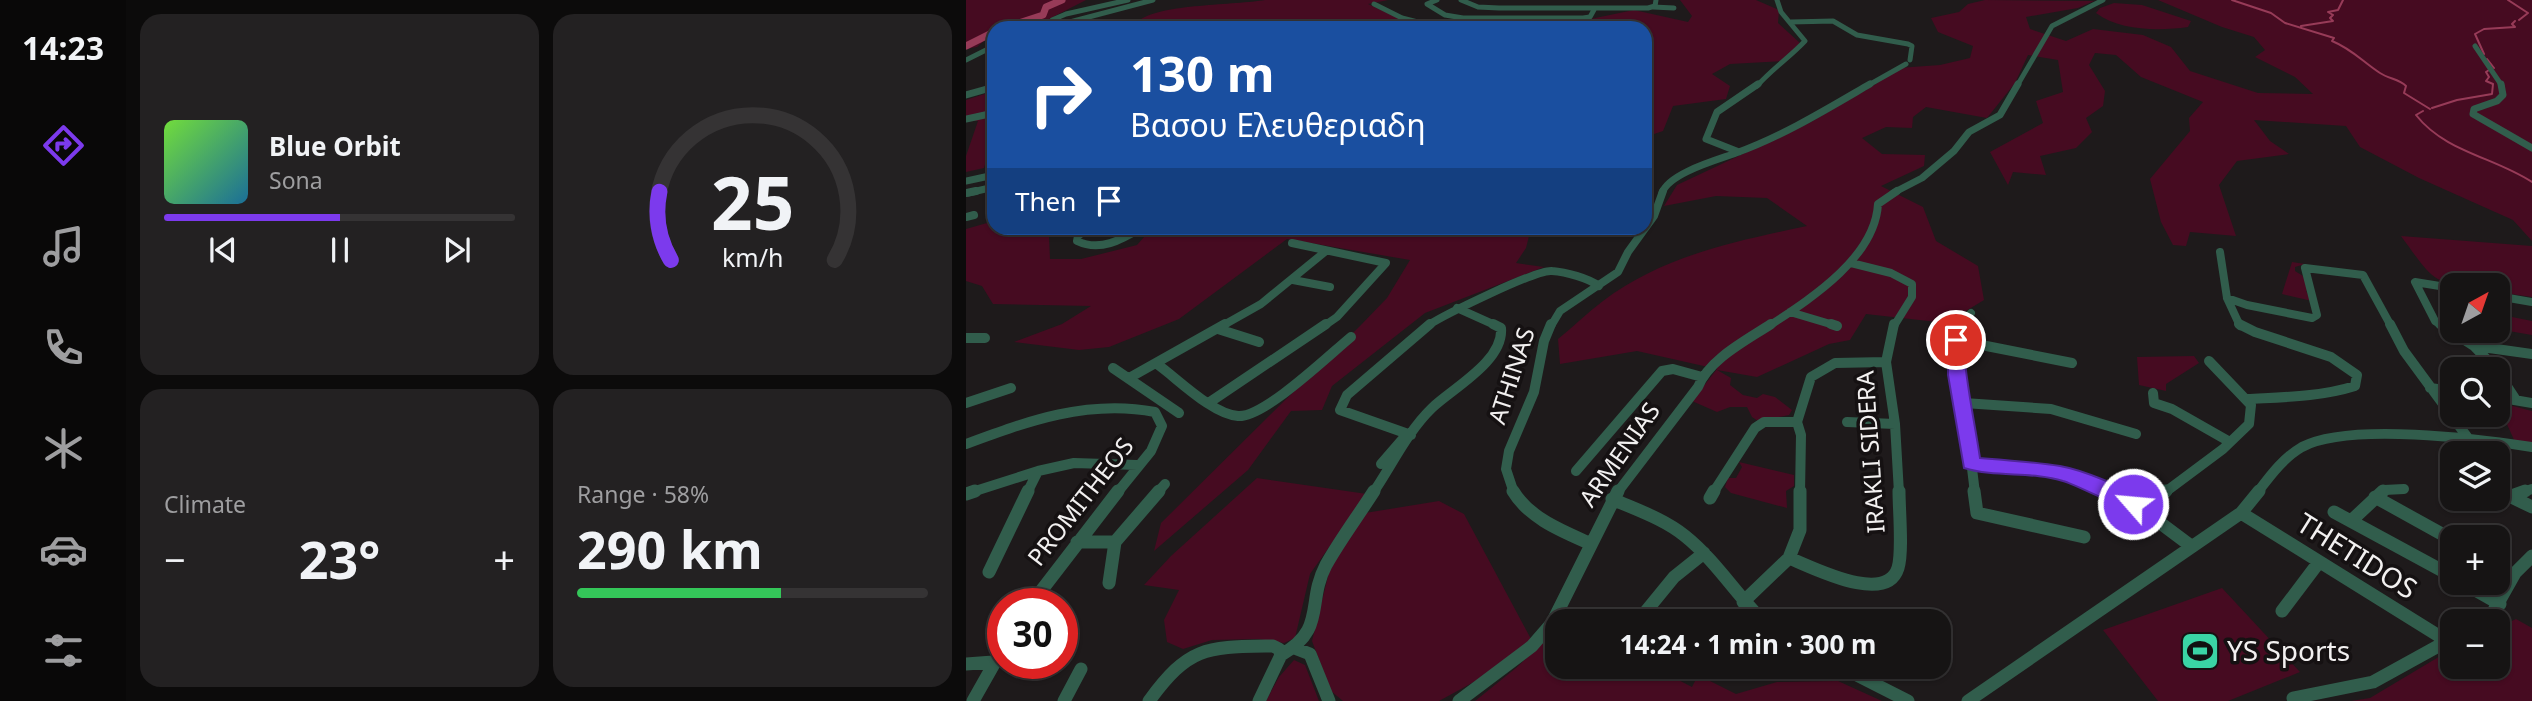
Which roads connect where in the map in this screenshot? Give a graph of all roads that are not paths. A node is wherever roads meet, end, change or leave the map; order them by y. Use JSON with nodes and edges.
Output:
{"nodes":[{"id":1,"x":1128,"y":0,"type":"edge"},
{"id":2,"x":1153,"y":0,"type":"edge"},
{"id":3,"x":1435,"y":0,"type":"edge"},
{"id":4,"x":1461,"y":0,"type":"edge"},
{"id":5,"x":1656,"y":0,"type":"edge"},
{"id":6,"x":1777,"y":0,"type":"edge"},
{"id":7,"x":2103,"y":0,"type":"edge"},
{"id":8,"x":1374,"y":4,"type":"dead end"},
{"id":9,"x":1653,"y":7,"type":"junction"},
{"id":10,"x":1595,"y":8,"type":"junction"},
{"id":11,"x":1674,"y":8,"type":"dead end"},
{"id":12,"x":1445,"y":15,"type":"junction"},
{"id":13,"x":1055,"y":21,"type":"edge"},
{"id":14,"x":1075,"y":21,"type":"edge"},
{"id":15,"x":1418,"y":21,"type":"edge"},
{"id":16,"x":1427,"y":21,"type":"edge"},
{"id":17,"x":1791,"y":22,"type":"junction"},
{"id":18,"x":2474,"y":46,"type":"dead end"},
{"id":19,"x":987,"y":50,"type":"edge"},
{"id":20,"x":966,"y":60,"type":"edge"},
{"id":21,"x":987,"y":89,"type":"edge"},
{"id":22,"x":966,"y":95,"type":"edge"},
{"id":23,"x":987,"y":114,"type":"edge"},
{"id":24,"x":966,"y":119,"type":"edge"},
{"id":25,"x":2532,"y":148,"type":"edge"},
{"id":26,"x":1739,"y":152,"type":"junction"},
{"id":27,"x":987,"y":175,"type":"edge"},
{"id":28,"x":966,"y":181,"type":"edge"},
{"id":29,"x":987,"y":188,"type":"edge"},
{"id":30,"x":966,"y":193,"type":"edge"},
{"id":31,"x":1652,"y":219,"type":"edge"},
{"id":32,"x":1079,"y":235,"type":"edge"},
{"id":33,"x":1127,"y":235,"type":"edge"},
{"id":34,"x":1640,"y":235,"type":"edge"},
{"id":35,"x":1292,"y":243,"type":"dead end"},
{"id":36,"x":1326,"y":251,"type":"junction"},
{"id":37,"x":2220,"y":252,"type":"dead end"},
{"id":38,"x":1851,"y":263,"type":"junction"},
{"id":39,"x":1293,"y":279,"type":"junction"},
{"id":40,"x":1600,"y":286,"type":"junction"},
{"id":41,"x":2440,"y":286,"type":"edge"},
{"id":42,"x":1330,"y":287,"type":"dead end"},
{"id":43,"x":2227,"y":298,"type":"junction"},
{"id":44,"x":2510,"y":298,"type":"edge"},
{"id":45,"x":2532,"y":302,"type":"edge"},
{"id":46,"x":1457,"y":309,"type":"junction"},
{"id":47,"x":1790,"y":312,"type":"junction"},
{"id":48,"x":1971,"y":313,"type":"dead end"},
{"id":49,"x":2440,"y":324,"type":"edge"},
{"id":50,"x":1837,"y":327,"type":"dead end"},
{"id":51,"x":1218,"y":329,"type":"junction"},
{"id":52,"x":1351,"y":337,"type":"dead end"},
{"id":53,"x":966,"y":338,"type":"edge"},
{"id":54,"x":985,"y":338,"type":"dead end"},
{"id":55,"x":1956,"y":340,"type":"junction"},
{"id":56,"x":1259,"y":342,"type":"dead end"},
{"id":57,"x":2469,"y":343,"type":"edge"},
{"id":58,"x":2474,"y":346,"type":"junction"},
{"id":59,"x":2532,"y":354,"type":"edge"},
{"id":60,"x":2485,"y":357,"type":"edge"},
{"id":61,"x":2209,"y":361,"type":"dead end"},
{"id":62,"x":1886,"y":362,"type":"junction"},
{"id":63,"x":2072,"y":363,"type":"dead end"},
{"id":64,"x":1157,"y":364,"type":"junction"},
{"id":65,"x":1112,"y":368,"type":"dead end"},
{"id":66,"x":1702,"y":377,"type":"junction"},
{"id":67,"x":1129,"y":378,"type":"junction"},
{"id":68,"x":1011,"y":388,"type":"dead end"},
{"id":69,"x":2430,"y":388,"type":"junction"},
{"id":70,"x":2440,"y":389,"type":"edge"},
{"id":71,"x":2510,"y":391,"type":"edge"},
{"id":72,"x":2153,"y":393,"type":"dead end"},
{"id":73,"x":2247,"y":399,"type":"junction"},
{"id":74,"x":2510,"y":399,"type":"edge"},
{"id":75,"x":2516,"y":400,"type":"junction"},
{"id":76,"x":1210,"y":402,"type":"junction"},
{"id":77,"x":2532,"y":402,"type":"edge"},
{"id":78,"x":966,"y":403,"type":"edge"},
{"id":79,"x":1964,"y":403,"type":"junction"},
{"id":80,"x":1168,"y":405,"type":"junction"},
{"id":81,"x":1155,"y":412,"type":"junction"},
{"id":82,"x":1179,"y":413,"type":"dead end"},
{"id":83,"x":1797,"y":422,"type":"junction"},
{"id":84,"x":1847,"y":422,"type":"dead end"},
{"id":85,"x":1895,"y":424,"type":"junction"},
{"id":86,"x":2136,"y":433,"type":"dead end"},
{"id":87,"x":1409,"y":434,"type":"junction"},
{"id":88,"x":2468,"y":438,"type":"junction"},
{"id":89,"x":2230,"y":442,"type":"junction"},
{"id":90,"x":966,"y":444,"type":"edge"},
{"id":91,"x":2532,"y":447,"type":"edge"},
{"id":92,"x":1381,"y":464,"type":"dead end"},
{"id":93,"x":1971,"y":464,"type":"junction"},
{"id":94,"x":1138,"y":465,"type":"junction"},
{"id":95,"x":1038,"y":471,"type":"junction"},
{"id":96,"x":1576,"y":471,"type":"dead end"},
{"id":97,"x":1165,"y":484,"type":"dead end"},
{"id":98,"x":2404,"y":489,"type":"dead end"},
{"id":99,"x":2532,"y":489,"type":"edge"},
{"id":100,"x":966,"y":494,"type":"edge"},
{"id":101,"x":2511,"y":496,"type":"joint"},
{"id":102,"x":2375,"y":497,"type":"junction"},
{"id":103,"x":1710,"y":498,"type":"dead end"},
{"id":104,"x":1612,"y":499,"type":"junction"},
{"id":105,"x":2532,"y":507,"type":"edge"},
{"id":106,"x":2142,"y":509,"type":"junction"},
{"id":107,"x":2334,"y":512,"type":"dead end"},
{"id":108,"x":2241,"y":513,"type":"junction"},
{"id":109,"x":2352,"y":520,"type":"junction"},
{"id":110,"x":2440,"y":533,"type":"edge"},
{"id":111,"x":2084,"y":537,"type":"dead end"},
{"id":112,"x":1077,"y":542,"type":"junction"},
{"id":113,"x":1115,"y":542,"type":"junction"},
{"id":114,"x":1589,"y":542,"type":"junction"},
{"id":115,"x":2191,"y":546,"type":"junction"},
{"id":116,"x":1704,"y":553,"type":"junction"},
{"id":117,"x":2532,"y":556,"type":"edge"},
{"id":118,"x":1789,"y":558,"type":"junction"},
{"id":119,"x":2319,"y":562,"type":"junction"},
{"id":120,"x":2440,"y":569,"type":"edge"},
{"id":121,"x":989,"y":572,"type":"dead end"},
{"id":122,"x":1109,"y":583,"type":"dead end"},
{"id":123,"x":1043,"y":588,"type":"edge"},
{"id":124,"x":2484,"y":595,"type":"edge"},
{"id":125,"x":1743,"y":602,"type":"junction"},
{"id":126,"x":2500,"y":604,"type":"junction"},
{"id":127,"x":1561,"y":609,"type":"edge"},
{"id":128,"x":1648,"y":609,"type":"edge"},
{"id":129,"x":1750,"y":609,"type":"edge"},
{"id":130,"x":2496,"y":609,"type":"edge"},
{"id":131,"x":2282,"y":611,"type":"dead end"},
{"id":132,"x":1545,"y":634,"type":"edge"},
{"id":133,"x":2440,"y":635,"type":"edge"},
{"id":134,"x":2440,"y":645,"type":"edge"},
{"id":135,"x":1297,"y":649,"type":"junction"},
{"id":136,"x":1282,"y":656,"type":"junction"},
{"id":137,"x":987,"y":662,"type":"edge"},
{"id":138,"x":966,"y":664,"type":"edge"},
{"id":139,"x":1081,"y":669,"type":"dead end"},
{"id":140,"x":987,"y":674,"type":"edge"},
{"id":141,"x":1865,"y":679,"type":"edge"},
{"id":142,"x":2293,"y":698,"type":"dead end"},
{"id":143,"x":973,"y":701,"type":"edge"},
{"id":144,"x":1064,"y":701,"type":"edge"},
{"id":145,"x":1149,"y":701,"type":"edge"},
{"id":146,"x":1259,"y":701,"type":"edge"},
{"id":147,"x":1329,"y":701,"type":"edge"},
{"id":148,"x":1459,"y":701,"type":"edge"},
{"id":149,"x":1908,"y":701,"type":"edge"},
{"id":150,"x":1968,"y":701,"type":"edge"}],
"edges":[{"from":1,"to":13,"type":"street"},
{"from":2,"to":14,"type":"street"},
{"from":3,"to":12,"type":"street"},
{"from":4,"to":10,"type":"street"},
{"from":5,"to":9,"type":"street"},
{"from":6,"to":17,"type":"street"},
{"from":7,"to":38,"type":"street"},
{"from":8,"to":15,"type":"street"},
{"from":9,"to":10,"type":"street"},
{"from":9,"to":11,"type":"street"},
{"from":10,"to":12,"type":"street"},
{"from":12,"to":16,"type":"street"},
{"from":17,"to":26,"type":"street"},
{"from":17,"to":26,"type":"street","name":"ATHINAS"},
{"from":18,"to":25,"type":"street"},
{"from":19,"to":20,"type":"street"},
{"from":21,"to":22,"type":"street"},
{"from":23,"to":24,"type":"street"},
{"from":26,"to":31,"type":"street","name":"ATHINAS"},
{"from":27,"to":28,"type":"street"},
{"from":29,"to":30,"type":"street"},
{"from":32,"to":33,"type":"street"},
{"from":34,"to":40,"type":"street","name":"ATHINAS"},
{"from":35,"to":36,"type":"street"},
{"from":36,"to":39,"type":"street"},
{"from":36,"to":76,"type":"street"},
{"from":37,"to":43,"type":"street"},
{"from":38,"to":47,"type":"street","name":"ARMENIAS"},
{"from":38,"to":62,"type":"street","name":"IRAKLI SIDERA"},
{"from":39,"to":42,"type":"street"},
{"from":39,"to":51,"type":"street"},
{"from":40,"to":46,"type":"street"},
{"from":40,"to":114,"type":"street","name":"ATHINAS"},
{"from":41,"to":49,"type":"street"},
{"from":43,"to":69,"type":"street"},
{"from":43,"to":73,"type":"street"},
{"from":44,"to":45,"type":"street"},
{"from":46,"to":87,"type":"street"},
{"from":46,"to":87,"type":"street"},
{"from":47,"to":50,"type":"street"},
{"from":47,"to":66,"type":"street","name":"ARMENIAS"},
{"from":48,"to":55,"type":"street"},
{"from":51,"to":56,"type":"street"},
{"from":51,"to":64,"type":"street"},
{"from":52,"to":76,"type":"street"},
{"from":53,"to":54,"type":"street"},
{"from":55,"to":63,"type":"street"},
{"from":55,"to":79,"type":"street"},
{"from":57,"to":58,"type":"street"},
{"from":58,"to":59,"type":"street"},
{"from":58,"to":60,"type":"street"},
{"from":61,"to":73,"type":"street"},
{"from":62,"to":83,"type":"street"},
{"from":62,"to":85,"type":"street","name":"IRAKLI SIDERA"},
{"from":64,"to":67,"type":"street"},
{"from":64,"to":76,"type":"street"},
{"from":65,"to":67,"type":"street"},
{"from":66,"to":96,"type":"street"},
{"from":66,"to":104,"type":"street","name":"ARMENIAS"},
{"from":67,"to":80,"type":"street"},
{"from":68,"to":78,"type":"street"},
{"from":69,"to":70,"type":"street"},
{"from":69,"to":88,"type":"street"},
{"from":71,"to":75,"type":"street"},
{"from":72,"to":89,"type":"street"},
{"from":73,"to":89,"type":"street"},
{"from":74,"to":75,"type":"street"},
{"from":75,"to":77,"type":"street"},
{"from":79,"to":86,"type":"street"},
{"from":79,"to":93,"type":"street"},
{"from":80,"to":81,"type":"street"},
{"from":80,"to":82,"type":"street"},
{"from":81,"to":90,"type":"street","name":"PROMITHEOS"},
{"from":81,"to":94,"type":"street","name":"PROMITHEOS"},
{"from":83,"to":103,"type":"street"},
{"from":83,"to":118,"type":"street"},
{"from":84,"to":85,"type":"street"},
{"from":85,"to":118,"type":"street","name":"IRAKLI SIDERA"},
{"from":87,"to":92,"type":"street"},
{"from":87,"to":135,"type":"street"},
{"from":88,"to":91,"type":"street"},
{"from":88,"to":108,"type":"street"},
{"from":89,"to":106,"type":"street"},
{"from":93,"to":106,"type":"street"},
{"from":93,"to":111,"type":"street"},
{"from":94,"to":95,"type":"street"},
{"from":94,"to":112,"type":"street","name":"PROMITHEOS"},
{"from":95,"to":100,"type":"street"},
{"from":95,"to":121,"type":"street"},
{"from":97,"to":113,"type":"street"},
{"from":98,"to":102,"type":"street"},
{"from":99,"to":101,"type":"street"},
{"from":101,"to":105,"type":"street"},
{"from":102,"to":109,"type":"street"},
{"from":102,"to":110,"type":"street"},
{"from":104,"to":114,"type":"street","name":"ARMENIAS"},
{"from":104,"to":116,"type":"street"},
{"from":106,"to":115,"type":"street"},
{"from":107,"to":109,"type":"street"},
{"from":108,"to":115,"type":"street"},
{"from":108,"to":119,"type":"street","name":"THETIDOS"},
{"from":109,"to":120,"type":"street"},
{"from":112,"to":113,"type":"street"},
{"from":112,"to":123,"type":"street","name":"PROMITHEOS"},
{"from":113,"to":122,"type":"street"},
{"from":114,"to":127,"type":"street","name":"ARMENIAS"},
{"from":115,"to":150,"type":"street"},
{"from":116,"to":125,"type":"street"},
{"from":116,"to":128,"type":"street"},
{"from":117,"to":126,"type":"street"},
{"from":118,"to":125,"type":"street"},
{"from":119,"to":131,"type":"street"},
{"from":119,"to":133,"type":"street","name":"THETIDOS"},
{"from":124,"to":126,"type":"street"},
{"from":125,"to":129,"type":"street"},
{"from":126,"to":130,"type":"street"},
{"from":132,"to":148,"type":"street","name":"ARMENIAS"},
{"from":134,"to":142,"type":"street"},
{"from":135,"to":136,"type":"street"},
{"from":135,"to":147,"type":"street"},
{"from":136,"to":145,"type":"street"},
{"from":136,"to":146,"type":"street"},
{"from":137,"to":138,"type":"street"},
{"from":139,"to":144,"type":"street"},
{"from":140,"to":143,"type":"street"},
{"from":141,"to":149,"type":"street"}]}
